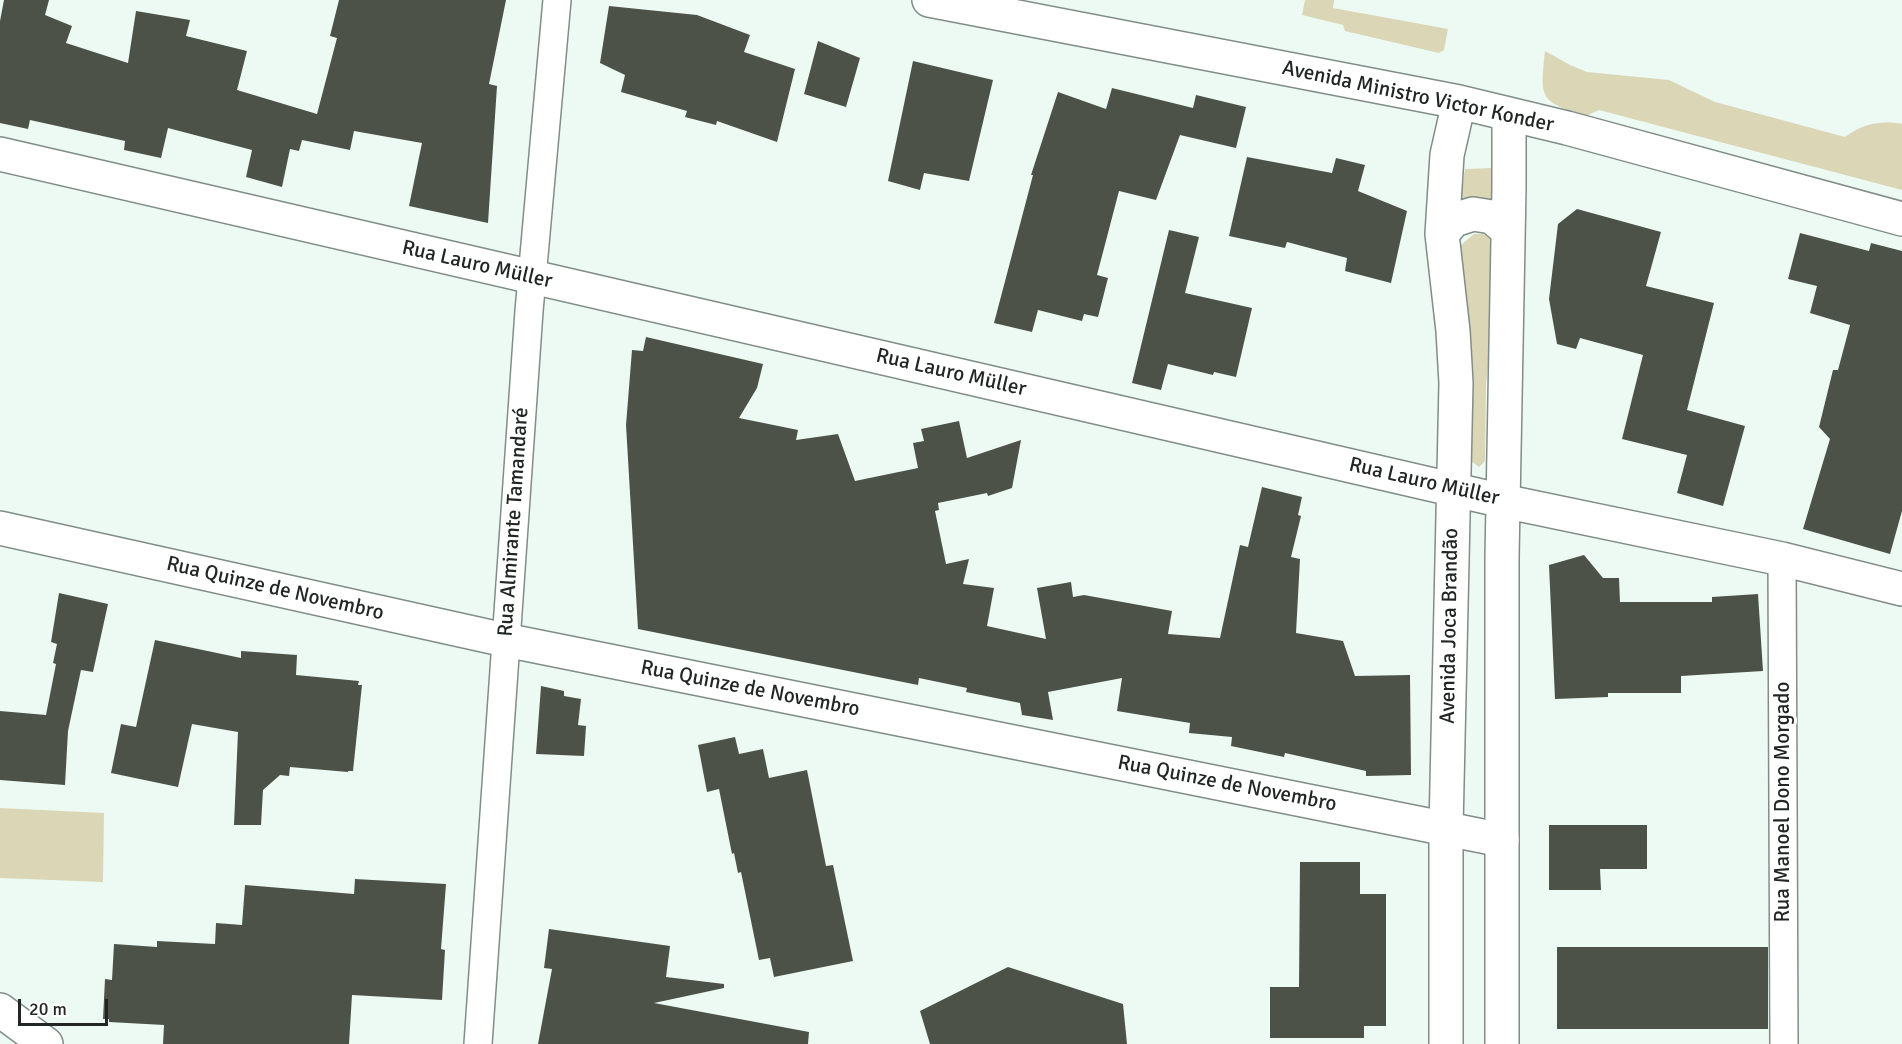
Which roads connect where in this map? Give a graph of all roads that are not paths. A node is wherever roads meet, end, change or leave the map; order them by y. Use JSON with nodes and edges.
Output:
{"nodes":[{"id":1,"x":557,"y":0,"type":"edge"},
{"id":2,"x":929,"y":0,"type":"edge"},
{"id":3,"x":1459,"y":102,"type":"junction"},
{"id":4,"x":1509,"y":114,"type":"junction"},
{"id":5,"x":0,"y":154,"type":"edge"},
{"id":6,"x":1902,"y":219,"type":"edge"},
{"id":7,"x":1507,"y":230,"type":"junction"},
{"id":8,"x":1442,"y":234,"type":"junction"},
{"id":9,"x":532,"y":278,"type":"junction"},
{"id":10,"x":1453,"y":489,"type":"junction"},
{"id":11,"x":1503,"y":501,"type":"junction"},
{"id":12,"x":0,"y":528,"type":"edge"},
{"id":13,"x":1782,"y":559,"type":"junction"},
{"id":14,"x":1902,"y":588,"type":"edge"},
{"id":15,"x":505,"y":640,"type":"junction"},
{"id":16,"x":1446,"y":828,"type":"junction"},
{"id":17,"x":1502,"y":840,"type":"junction"},
{"id":18,"x":0,"y":1010,"type":"edge"},
{"id":19,"x":46,"y":1044,"type":"edge"},
{"id":20,"x":478,"y":1044,"type":"edge"},
{"id":21,"x":1446,"y":1044,"type":"edge"},
{"id":22,"x":1502,"y":1044,"type":"edge"},
{"id":23,"x":1784,"y":1044,"type":"edge"}],
"edges":[{"from":1,"to":9,"type":"street","name":"Rua Almirante Tamandaré"},
{"from":2,"to":3,"type":"main road","name":"Avenida Ministro Victor Konder"},
{"from":3,"to":4,"type":"main road","name":"Avenida Ministro Victor Konder"},
{"from":3,"to":8,"type":"main road","name":"Avenida Joca Brandão"},
{"from":4,"to":6,"type":"main road","name":"Avenida Ministro Victor Konder"},
{"from":4,"to":7,"type":"main road"},
{"from":5,"to":9,"type":"main road","name":"Rua Lauro Müller"},
{"from":7,"to":8,"type":"main road"},
{"from":7,"to":11,"type":"main road"},
{"from":8,"to":10,"type":"main road","name":"Avenida Joca Brandão"},
{"from":9,"to":10,"type":"main road","name":"Rua Lauro Müller"},
{"from":9,"to":15,"type":"street","name":"Rua Almirante Tamandaré"},
{"from":10,"to":11,"type":"main road","name":"Rua Lauro Müller"},
{"from":10,"to":16,"type":"main road","name":"Avenida Joca Brandão"},
{"from":11,"to":13,"type":"main road","name":"Rua Lauro Müller"},
{"from":11,"to":17,"type":"main road"},
{"from":12,"to":15,"type":"main road","name":"Rua Quinze de Novembro"},
{"from":13,"to":14,"type":"main road","name":"Rua Lauro Müller"},
{"from":13,"to":23,"type":"street","name":"Rua Manoel Dono Morgado"},
{"from":15,"to":16,"type":"main road","name":"Rua Quinze de Novembro"},
{"from":15,"to":20,"type":"street","name":"Rua Almirante Tamandaré"},
{"from":16,"to":17,"type":"main road","name":"Rua Quinze de Novembro"},
{"from":16,"to":21,"type":"main road","name":"Avenida Joca Brandão"},
{"from":17,"to":22,"type":"main road"},
{"from":18,"to":19,"type":"main road"}]}
